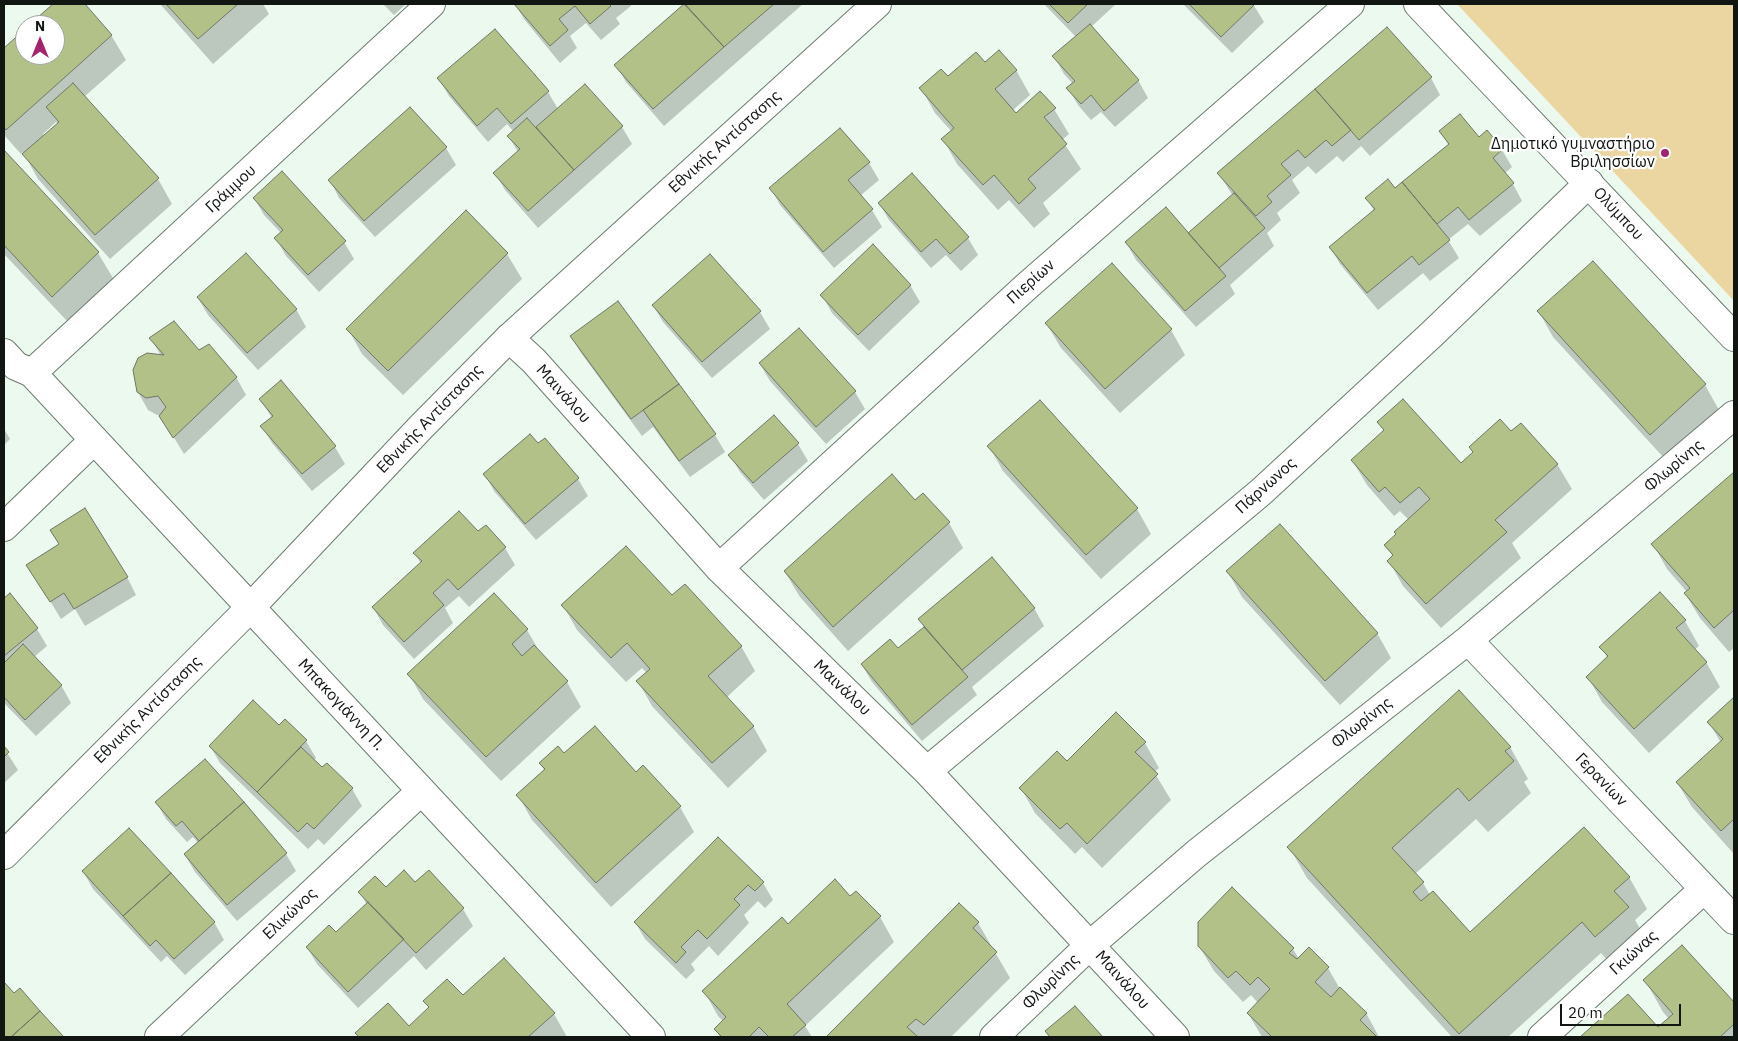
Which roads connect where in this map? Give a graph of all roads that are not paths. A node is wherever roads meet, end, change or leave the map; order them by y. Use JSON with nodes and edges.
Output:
{"nodes":[{"id":1,"x":431,"y":4,"type":"edge"},
{"id":2,"x":877,"y":4,"type":"edge"},
{"id":3,"x":1350,"y":4,"type":"edge"},
{"id":4,"x":1418,"y":4,"type":"edge"},
{"id":5,"x":1589,"y":184,"type":"junction"},
{"id":6,"x":4,"y":331,"type":"edge"},
{"id":7,"x":1734,"y":337,"type":"edge"},
{"id":8,"x":509,"y":338,"type":"junction"},
{"id":9,"x":4,"y":353,"type":"edge"},
{"id":10,"x":32,"y":373,"type":"junction"},
{"id":11,"x":1734,"y":415,"type":"edge"},
{"id":12,"x":94,"y":440,"type":"junction"},
{"id":13,"x":4,"y":527,"type":"edge"},
{"id":14,"x":719,"y":568,"type":"junction"},
{"id":15,"x":250,"y":608,"type":"junction"},
{"id":16,"x":1468,"y":640,"type":"junction"},
{"id":17,"x":927,"y":772,"type":"junction"},
{"id":18,"x":421,"y":791,"type":"junction"},
{"id":19,"x":4,"y":855,"type":"edge"},
{"id":20,"x":1704,"y":889,"type":"junction"},
{"id":21,"x":1734,"y":920,"type":"edge"},
{"id":22,"x":1090,"y":944,"type":"junction"},
{"id":23,"x":642,"y":1034,"type":"edge"},
{"id":24,"x":159,"y":1037,"type":"edge"},
{"id":25,"x":994,"y":1037,"type":"edge"},
{"id":26,"x":1174,"y":1037,"type":"edge"},
{"id":27,"x":1542,"y":1037,"type":"edge"}],
"edges":[{"from":1,"to":10,"type":"street","name":"Γράμμου"},
{"from":2,"to":8,"type":"street","name":"Εθνικής Αντίστασης"},
{"from":3,"to":14,"type":"street","name":"Πιερίων"},
{"from":4,"to":5,"type":"street","name":"Ολύμπου"},
{"from":5,"to":7,"type":"street","name":"Ολύμπου"},
{"from":5,"to":17,"type":"street","name":"Πάρνωνος"},
{"from":6,"to":10,"type":"street"},
{"from":8,"to":14,"type":"street","name":"Μαινάλου"},
{"from":8,"to":15,"type":"street","name":"Εθνικής Αντίστασης"},
{"from":9,"to":10,"type":"street"},
{"from":10,"to":12,"type":"street","name":"Μπακογιάννη Π."},
{"from":11,"to":16,"type":"street","name":"Φλωρίνης"},
{"from":12,"to":13,"type":"street"},
{"from":12,"to":15,"type":"street","name":"Μπακογιάννη Π."},
{"from":14,"to":17,"type":"street","name":"Μαινάλου"},
{"from":15,"to":18,"type":"street","name":"Μπακογιάννη Π."},
{"from":15,"to":19,"type":"street","name":"Εθνικής Αντίστασης"},
{"from":16,"to":20,"type":"street","name":"Γερανίων"},
{"from":16,"to":22,"type":"street","name":"Φλωρίνης"},
{"from":17,"to":22,"type":"street","name":"Μαινάλου"},
{"from":18,"to":23,"type":"street","name":"Μπακογιάννη Π."},
{"from":18,"to":24,"type":"street","name":"Ελικώνος"},
{"from":20,"to":21,"type":"street","name":"Γερανίων"},
{"from":20,"to":27,"type":"street","name":"Γκιώνας"},
{"from":22,"to":25,"type":"street","name":"Φλωρίνης"},
{"from":22,"to":26,"type":"street","name":"Μαινάλου"}]}
